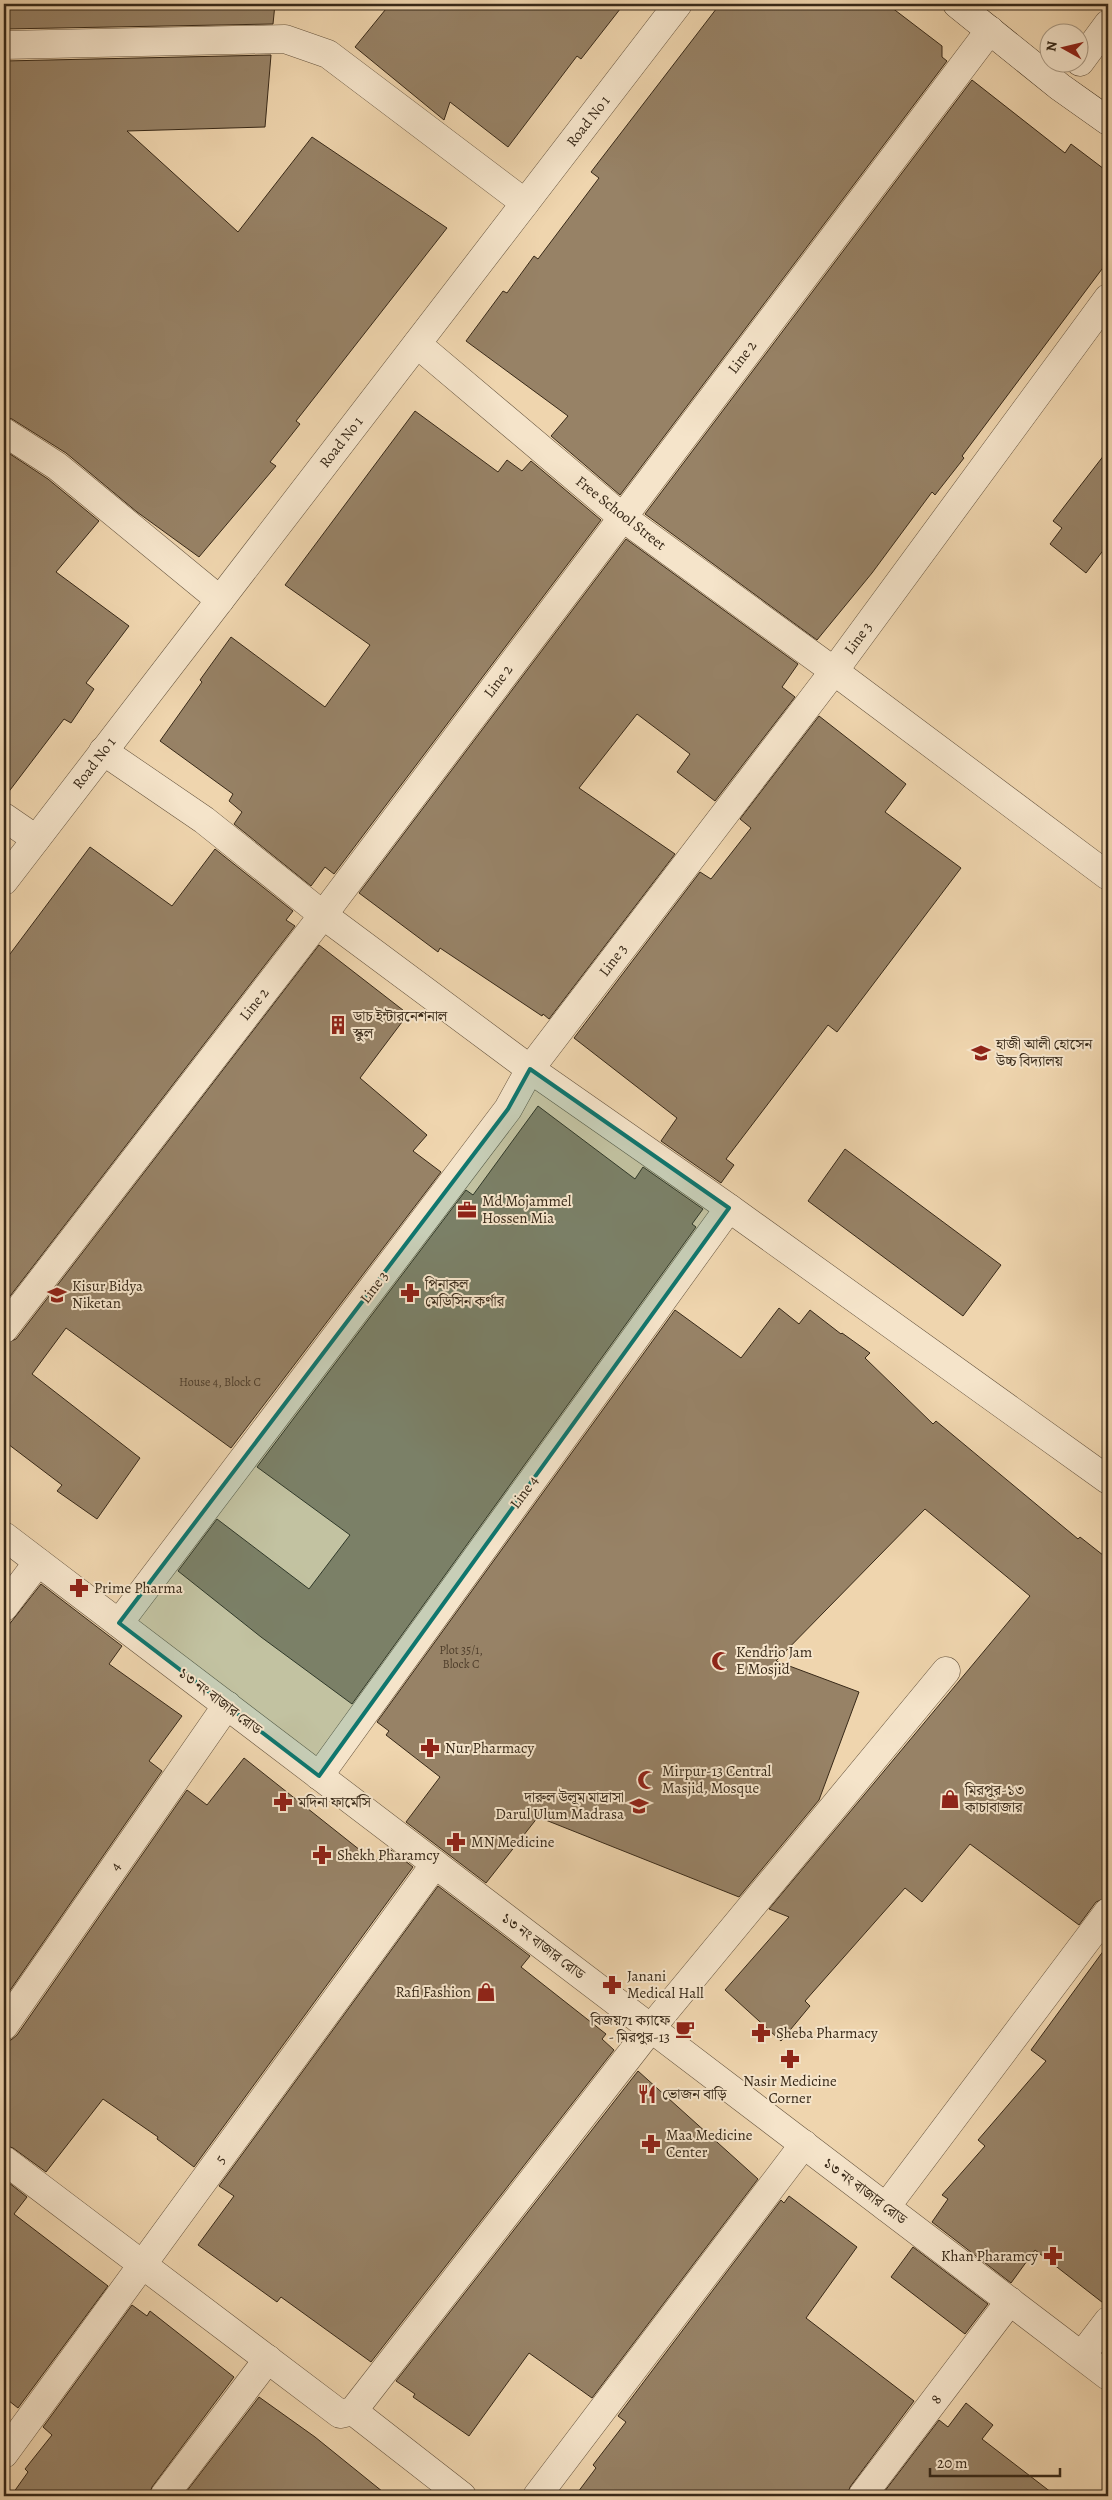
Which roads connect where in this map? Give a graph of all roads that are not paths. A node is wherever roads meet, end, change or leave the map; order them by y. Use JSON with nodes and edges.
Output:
{"nodes":[{"id":1,"x":678,"y":4,"type":"edge"},
{"id":2,"x":957,"y":4,"type":"edge"},
{"id":3,"x":1108,"y":24,"type":"edge"},
{"id":4,"x":990,"y":30,"type":"junction"},
{"id":5,"x":4,"y":45,"type":"edge"},
{"id":6,"x":1090,"y":48,"type":"edge"},
{"id":7,"x":1071,"y":72,"type":"edge"},
{"id":8,"x":1060,"y":87,"type":"junction"},
{"id":9,"x":1108,"y":121,"type":"edge"},
{"id":10,"x":525,"y":203,"type":"junction"},
{"id":11,"x":1108,"y":298,"type":"edge"},
{"id":12,"x":417,"y":344,"type":"junction"},
{"id":13,"x":4,"y":432,"type":"edge"},
{"id":14,"x":622,"y":517,"type":"junction"},
{"id":15,"x":220,"y":600,"type":"junction"},
{"id":16,"x":834,"y":670,"type":"junction"},
{"id":17,"x":103,"y":751,"type":"junction"},
{"id":18,"x":4,"y":817,"type":"edge"},
{"id":19,"x":36,"y":839,"type":"junction"},
{"id":20,"x":1108,"y":876,"type":"edge"},
{"id":21,"x":4,"y":881,"type":"edge"},
{"id":22,"x":322,"y":915,"type":"junction"},
{"id":23,"x":530,"y":1069,"type":"junction"},
{"id":24,"x":729,"y":1208,"type":"junction"},
{"id":25,"x":4,"y":1329,"type":"edge"},
{"id":26,"x":1108,"y":1480,"type":"edge"},
{"id":27,"x":4,"y":1536,"type":"edge"},
{"id":28,"x":38,"y":1562,"type":"junction"},
{"id":29,"x":4,"y":1607,"type":"edge"},
{"id":30,"x":119,"y":1623,"type":"junction"},
{"id":31,"x":946,"y":1671,"type":"dead end"},
{"id":32,"x":227,"y":1706,"type":"junction"},
{"id":33,"x":319,"y":1776,"type":"junction"},
{"id":34,"x":435,"y":1864,"type":"junction"},
{"id":35,"x":1108,"y":1912,"type":"edge"},
{"id":36,"x":4,"y":2026,"type":"edge"},
{"id":37,"x":651,"y":2028,"type":"junction"},
{"id":38,"x":804,"y":2144,"type":"junction"},
{"id":39,"x":4,"y":2160,"type":"edge"},
{"id":40,"x":886,"y":2207,"type":"junction"},
{"id":41,"x":143,"y":2265,"type":"junction"},
{"id":42,"x":1010,"y":2301,"type":"junction"},
{"id":43,"x":1108,"y":2321,"type":"edge"},
{"id":44,"x":1082,"y":2355,"type":"junction"},
{"id":45,"x":268,"y":2360,"type":"junction"},
{"id":46,"x":1108,"y":2376,"type":"edge"},
{"id":47,"x":353,"y":2411,"type":"junction"},
{"id":48,"x":4,"y":2454,"type":"edge"},
{"id":49,"x":164,"y":2496,"type":"edge"},
{"id":50,"x":462,"y":2496,"type":"edge"},
{"id":51,"x":537,"y":2496,"type":"edge"},
{"id":52,"x":862,"y":2496,"type":"edge"}],
"edges":[{"from":1,"to":10,"type":"street","name":"Road No 1"},
{"from":2,"to":4,"type":"street"},
{"from":3,"to":6,"type":"street"},
{"from":4,"to":8,"type":"street"},
{"from":4,"to":14,"type":"street","name":"Line 2"},
{"from":5,"to":10,"type":"street"},
{"from":7,"to":8,"type":"street"},
{"from":8,"to":9,"type":"street"},
{"from":10,"to":12,"type":"street","name":"Road No 1"},
{"from":11,"to":16,"type":"street","name":"Line 3"},
{"from":12,"to":14,"type":"street","name":"Free School Street"},
{"from":12,"to":15,"type":"street","name":"Road No 1"},
{"from":13,"to":15,"type":"street"},
{"from":14,"to":16,"type":"street","name":"Free School Street"},
{"from":14,"to":22,"type":"street","name":"Line 2"},
{"from":15,"to":17,"type":"street","name":"Road No 1"},
{"from":16,"to":20,"type":"street","name":"Free School Street"},
{"from":16,"to":23,"type":"street","name":"Line 3"},
{"from":17,"to":19,"type":"street","name":"Road No 1"},
{"from":17,"to":22,"type":"street"},
{"from":18,"to":19,"type":"street"},
{"from":19,"to":21,"type":"street","name":"Road No 1"},
{"from":22,"to":23,"type":"street"},
{"from":22,"to":25,"type":"street","name":"Line 2"},
{"from":23,"to":24,"type":"street"},
{"from":23,"to":30,"type":"street","name":"Line 3"},
{"from":24,"to":26,"type":"street"},
{"from":24,"to":33,"type":"street","name":"Line 4"},
{"from":27,"to":28,"type":"street","name":"১৩ নং বাজার রোড"},
{"from":28,"to":29,"type":"street"},
{"from":28,"to":30,"type":"street","name":"১৩ নং বাজার রোড"},
{"from":30,"to":32,"type":"street","name":"১৩ নং বাজার রোড"},
{"from":31,"to":37,"type":"street"},
{"from":32,"to":33,"type":"street","name":"১৩ নং বাজার রোড"},
{"from":32,"to":36,"type":"street","name":"4"},
{"from":33,"to":34,"type":"street","name":"১৩ নং বাজার রোড"},
{"from":34,"to":37,"type":"street","name":"১৩ নং বাজার রোড"},
{"from":34,"to":41,"type":"street","name":"5"},
{"from":35,"to":40,"type":"street"},
{"from":37,"to":38,"type":"street","name":"১৩ নং বাজার রোড"},
{"from":37,"to":47,"type":"street"},
{"from":38,"to":40,"type":"street","name":"১৩ নং বাজার রোড"},
{"from":38,"to":51,"type":"street"},
{"from":39,"to":41,"type":"street"},
{"from":40,"to":42,"type":"street","name":"১৩ নং বাজার রোড"},
{"from":41,"to":45,"type":"street"},
{"from":41,"to":48,"type":"street","name":"5"},
{"from":42,"to":44,"type":"street","name":"১৩ নং বাজার রোড"},
{"from":42,"to":52,"type":"street","name":"8"},
{"from":43,"to":44,"type":"street"},
{"from":44,"to":46,"type":"street","name":"১৩ নং বাজার রোড"},
{"from":45,"to":47,"type":"street"},
{"from":45,"to":49,"type":"street"},
{"from":47,"to":50,"type":"street"}]}
